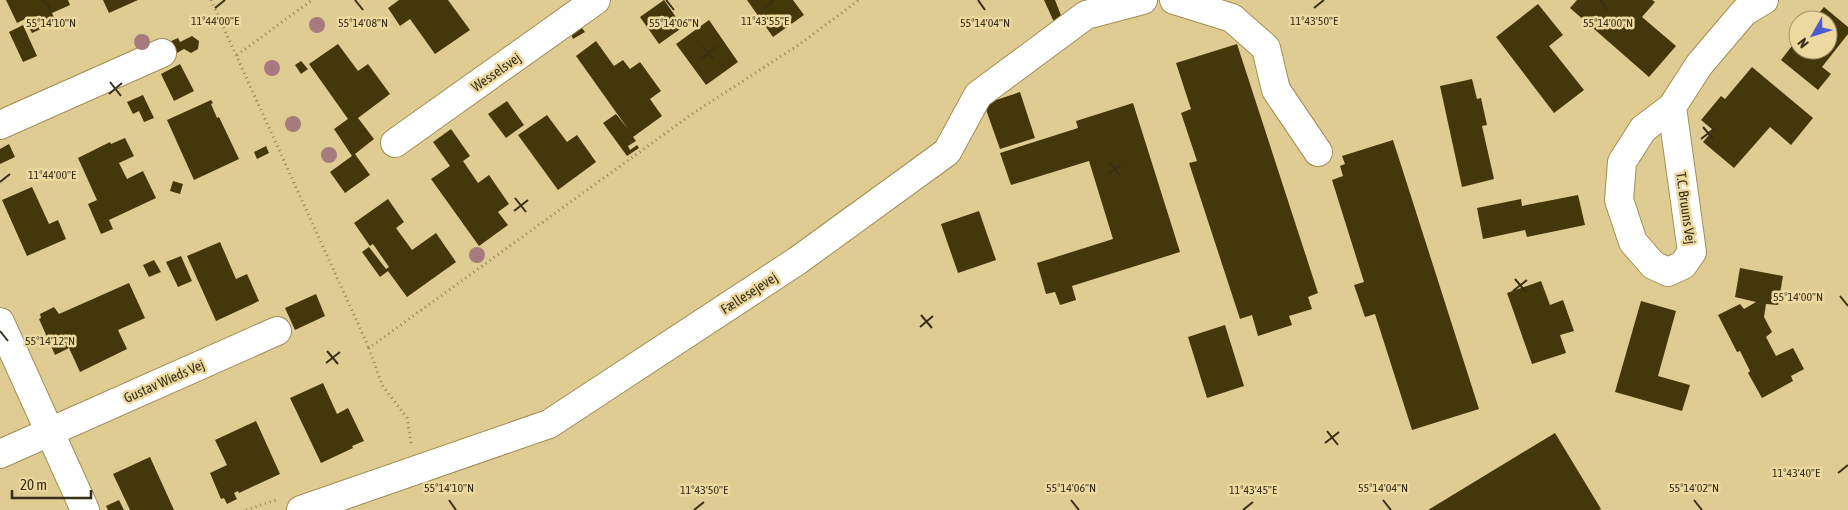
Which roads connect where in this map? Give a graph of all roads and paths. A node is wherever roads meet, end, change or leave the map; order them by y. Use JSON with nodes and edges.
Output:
{"nodes":[{"id":1,"x":212,"y":0,"type":"edge"},
{"id":2,"x":312,"y":0,"type":"edge"},
{"id":3,"x":596,"y":0,"type":"edge"},
{"id":4,"x":859,"y":0,"type":"edge"},
{"id":5,"x":1143,"y":0,"type":"edge"},
{"id":6,"x":1174,"y":0,"type":"edge"},
{"id":7,"x":1764,"y":0,"type":"edge"},
{"id":8,"x":162,"y":54,"type":"dead end"},
{"id":9,"x":237,"y":55,"type":"junction"},
{"id":10,"x":1672,"y":107,"type":"junction"},
{"id":11,"x":0,"y":125,"type":"edge"},
{"id":12,"x":395,"y":143,"type":"dead end"},
{"id":13,"x":1318,"y":152,"type":"dead end"},
{"id":14,"x":0,"y":322,"type":"edge"},
{"id":15,"x":277,"y":331,"type":"dead end"},
{"id":16,"x":370,"y":348,"type":"junction"},
{"id":17,"x":50,"y":432,"type":"junction"},
{"id":18,"x":412,"y":447,"type":"dead end"},
{"id":19,"x":0,"y":454,"type":"edge"},
{"id":20,"x":292,"y":504,"type":"edge"},
{"id":21,"x":85,"y":510,"type":"edge"},
{"id":22,"x":246,"y":510,"type":"edge"}],
"edges":[{"from":1,"to":9,"type":"path"},
{"from":2,"to":9,"type":"path"},
{"from":3,"to":12,"type":"street","name":"Wesselsvej"},
{"from":4,"to":16,"type":"path"},
{"from":5,"to":20,"type":"street","name":"Fællesejevej"},
{"from":6,"to":13,"type":"street"},
{"from":7,"to":10,"type":"street","name":"T.C. Bruuns Vej"},
{"from":8,"to":11,"type":"street"},
{"from":9,"to":16,"type":"path"},
{"from":10,"to":10,"type":"street","name":"T.C. Bruuns Vej"},
{"from":14,"to":17,"type":"street"},
{"from":15,"to":17,"type":"street","name":"Gustav Wieds Vej"},
{"from":16,"to":18,"type":"path"},
{"from":17,"to":19,"type":"street","name":"Gustav Wieds Vej"},
{"from":17,"to":21,"type":"street"},
{"from":20,"to":22,"type":"path"}]}
